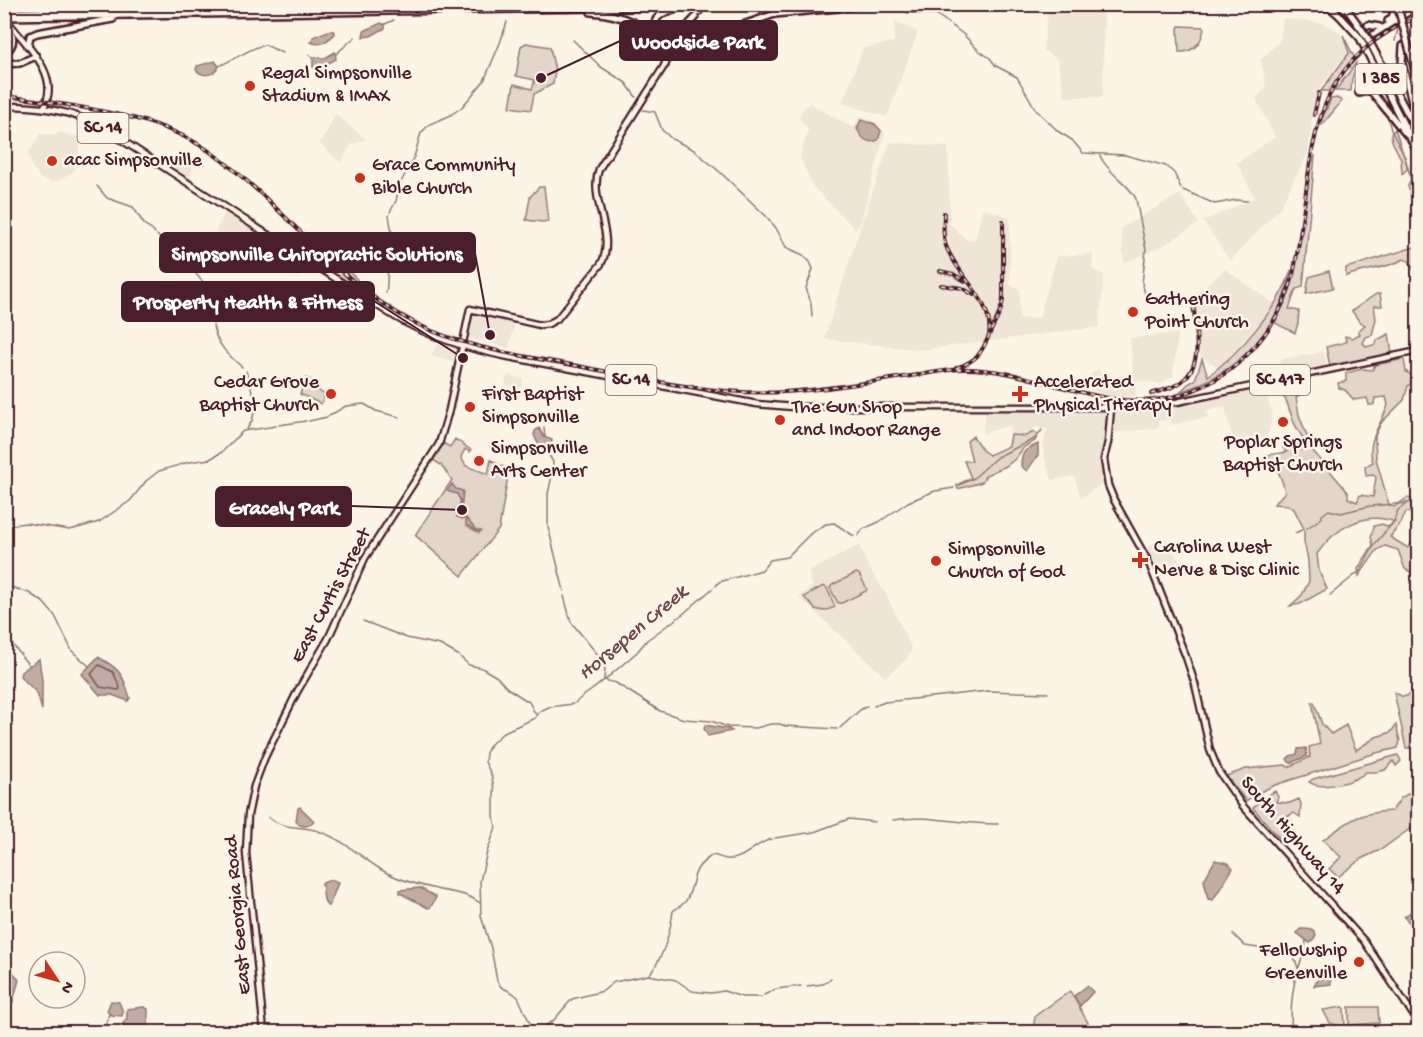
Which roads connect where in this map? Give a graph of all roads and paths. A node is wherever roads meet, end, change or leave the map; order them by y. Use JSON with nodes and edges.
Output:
{"nodes":[{"id":1,"x":21,"y":4,"type":"edge"},
{"id":2,"x":57,"y":4,"type":"edge"},
{"id":3,"x":542,"y":4,"type":"edge"},
{"id":4,"x":704,"y":4,"type":"edge"},
{"id":5,"x":850,"y":4,"type":"edge"},
{"id":6,"x":873,"y":4,"type":"edge"},
{"id":7,"x":1242,"y":4,"type":"edge"},
{"id":8,"x":1326,"y":4,"type":"edge"},
{"id":9,"x":1391,"y":4,"type":"edge"},
{"id":10,"x":1399,"y":4,"type":"edge"},
{"id":11,"x":1342,"y":5,"type":"edge"},
{"id":12,"x":1419,"y":6,"type":"edge"},
{"id":13,"x":690,"y":7,"type":"junction"},
{"id":14,"x":562,"y":9,"type":"junction"},
{"id":15,"x":128,"y":13,"type":"junction"},
{"id":16,"x":697,"y":15,"type":"junction"},
{"id":17,"x":5,"y":18,"type":"edge"},
{"id":18,"x":1368,"y":25,"type":"dead end"},
{"id":19,"x":1380,"y":27,"type":"junction"},
{"id":20,"x":660,"y":41,"type":"junction"},
{"id":21,"x":678,"y":44,"type":"junction"},
{"id":22,"x":28,"y":46,"type":"junction"},
{"id":23,"x":1403,"y":46,"type":"dead end"},
{"id":24,"x":4,"y":54,"type":"edge"},
{"id":25,"x":36,"y":56,"type":"junction"},
{"id":26,"x":1394,"y":56,"type":"dead end"},
{"id":27,"x":669,"y":57,"type":"junction"},
{"id":28,"x":4,"y":64,"type":"edge"},
{"id":29,"x":1402,"y":64,"type":"junction"},
{"id":30,"x":665,"y":65,"type":"junction"},
{"id":31,"x":1417,"y":71,"type":"edge"},
{"id":32,"x":1366,"y":85,"type":"dead end"},
{"id":33,"x":1419,"y":85,"type":"edge"},
{"id":34,"x":1359,"y":93,"type":"dead end"},
{"id":35,"x":1373,"y":93,"type":"junction"},
{"id":36,"x":4,"y":106,"type":"edge"},
{"id":37,"x":44,"y":107,"type":"junction"},
{"id":38,"x":1419,"y":123,"type":"edge"},
{"id":39,"x":1419,"y":133,"type":"edge"},
{"id":40,"x":1418,"y":150,"type":"edge"},
{"id":41,"x":463,"y":346,"type":"junction"},
{"id":42,"x":1419,"y":351,"type":"edge"},
{"id":43,"x":1112,"y":408,"type":"junction"},
{"id":44,"x":296,"y":696,"type":"joint"},
{"id":45,"x":1419,"y":1022,"type":"edge"},
{"id":46,"x":264,"y":1032,"type":"edge"}],
"edges":[{"from":1,"to":17,"type":"highway"},
{"from":2,"to":15,"type":"highway"},
{"from":3,"to":15,"type":"highway"},
{"from":4,"to":16,"type":"main road","bridge":true},
{"from":5,"to":13,"type":"highway"},
{"from":6,"to":27,"type":"highway"},
{"from":7,"to":11,"type":"highway"},
{"from":8,"to":40,"type":"highway","number":"I 385","bridge":true},
{"from":9,"to":19,"type":"highway"},
{"from":10,"to":31,"type":"highway","bridge":true},
{"from":11,"to":39,"type":"highway","number":"I 385","bridge":true},
{"from":12,"to":19,"type":"highway"},
{"from":13,"to":14,"type":"highway"},
{"from":13,"to":16,"type":"highway"},
{"from":14,"to":15,"type":"highway"},
{"from":14,"to":20,"type":"highway"},
{"from":15,"to":17,"type":"highway"},
{"from":15,"to":17,"type":"highway"},
{"from":15,"to":22,"type":"highway"},
{"from":16,"to":21,"type":"main road"},
{"from":17,"to":22,"type":"main road"},
{"from":17,"to":24,"type":"highway"},
{"from":18,"to":19,"type":"highway"},
{"from":20,"to":21,"type":"highway"},
{"from":20,"to":30,"type":"highway"},
{"from":21,"to":27,"type":"main road"},
{"from":22,"to":25,"type":"main road"},
{"from":23,"to":29,"type":"highway"},
{"from":25,"to":28,"type":"highway"},
{"from":25,"to":37,"type":"main road"},
{"from":26,"to":29,"type":"highway"},
{"from":27,"to":30,"type":"main road"},
{"from":29,"to":38,"type":"highway"},
{"from":30,"to":41,"type":"main road","name":"East Curtis Street"},
{"from":31,"to":33,"type":"highway"},
{"from":32,"to":35,"type":"highway"},
{"from":34,"to":35,"type":"highway"},
{"from":35,"to":40,"type":"highway"},
{"from":36,"to":37,"type":"main road","number":"SC 14"},
{"from":37,"to":41,"type":"main road","number":"SC 14"},
{"from":41,"to":43,"type":"main road","number":"SC 14"},
{"from":41,"to":44,"type":"main road","name":"East Curtis Street"},
{"from":42,"to":43,"type":"main road","number":"SC 417"},
{"from":43,"to":45,"type":"main road","name":"South Highway 14"},
{"from":44,"to":46,"type":"main road","name":"East Georgia Road"}]}
